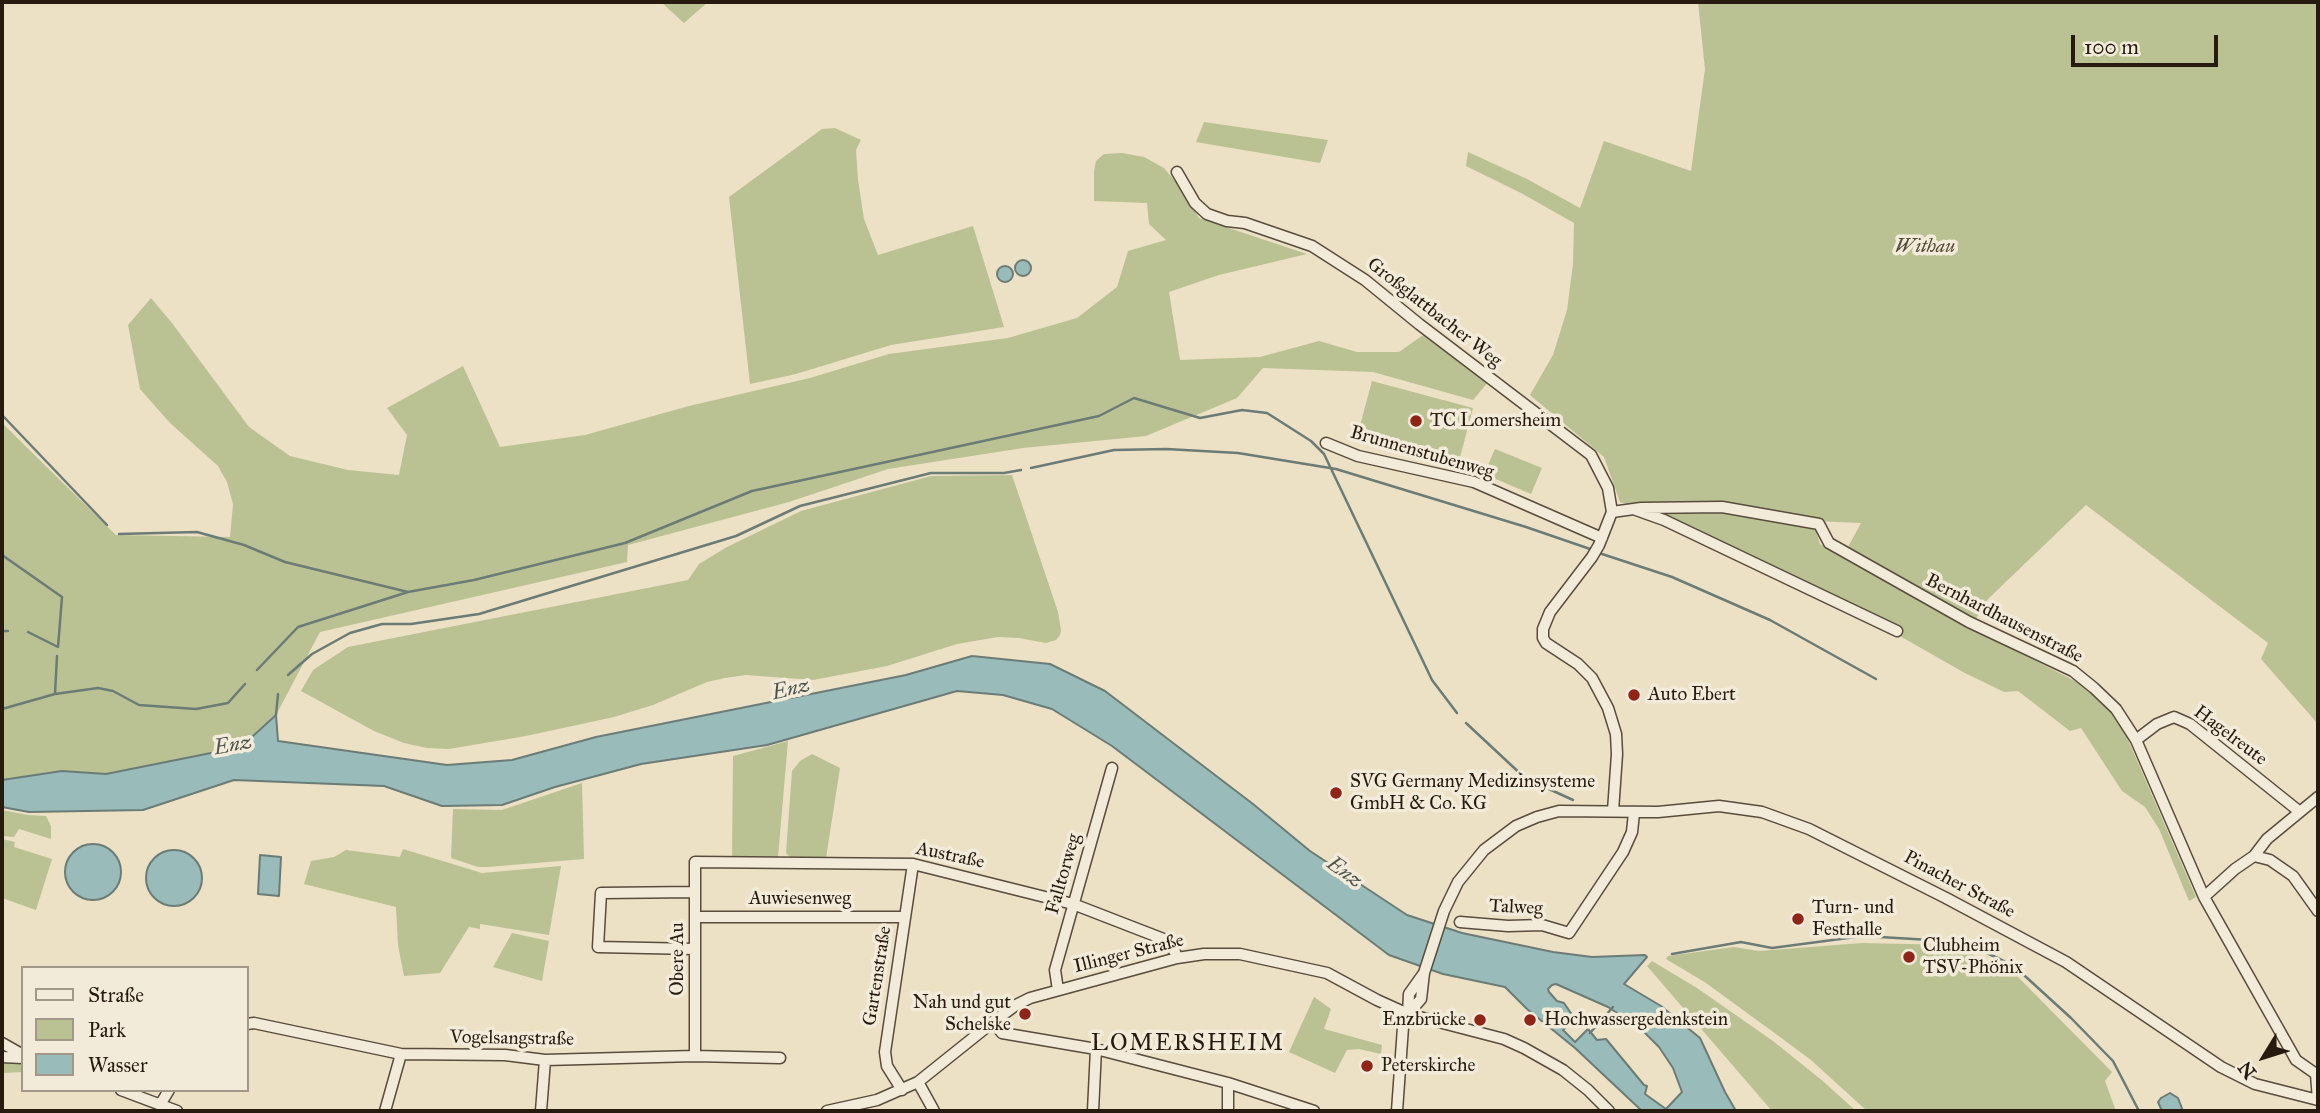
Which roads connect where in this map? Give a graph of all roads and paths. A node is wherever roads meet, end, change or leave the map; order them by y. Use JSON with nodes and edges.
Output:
{"nodes":[{"id":1,"x":1177,"y":172,"type":"dead end"},
{"id":2,"x":1326,"y":443,"type":"dead end"},
{"id":3,"x":1632,"y":509,"type":"junction"},
{"id":4,"x":1612,"y":512,"type":"junction"},
{"id":5,"x":1600,"y":541,"type":"junction"},
{"id":6,"x":1897,"y":631,"type":"dead end"},
{"id":7,"x":2136,"y":740,"type":"junction"},
{"id":8,"x":1112,"y":768,"type":"dead end"},
{"id":9,"x":2318,"y":797,"type":"edge"},
{"id":10,"x":1613,"y":811,"type":"junction"},
{"id":11,"x":1634,"y":813,"type":"junction"},
{"id":12,"x":2300,"y":813,"type":"junction"},
{"id":13,"x":2253,"y":856,"type":"junction"},
{"id":14,"x":695,"y":862,"type":"joint"},
{"id":15,"x":913,"y":864,"type":"junction"},
{"id":16,"x":695,"y":891,"type":"junction"},
{"id":17,"x":2204,"y":897,"type":"junction"},
{"id":18,"x":1073,"y":904,"type":"junction"},
{"id":19,"x":2318,"y":911,"type":"edge"},
{"id":20,"x":695,"y":917,"type":"junction"},
{"id":21,"x":905,"y":917,"type":"junction"},
{"id":22,"x":1460,"y":922,"type":"dead end"},
{"id":23,"x":695,"y":949,"type":"junction"},
{"id":24,"x":1177,"y":958,"type":"junction"},
{"id":25,"x":1058,"y":990,"type":"junction"},
{"id":26,"x":1408,"y":1014,"type":"junction"},
{"id":27,"x":993,"y":1022,"type":"junction"},
{"id":28,"x":248,"y":1024,"type":"edge"},
{"id":29,"x":2,"y":1043,"type":"edge"},
{"id":30,"x":1096,"y":1049,"type":"junction"},
{"id":31,"x":401,"y":1054,"type":"junction"},
{"id":32,"x":21,"y":1056,"type":"edge"},
{"id":33,"x":695,"y":1056,"type":"junction"},
{"id":34,"x":2,"y":1057,"type":"edge"},
{"id":35,"x":21,"y":1057,"type":"edge"},
{"id":36,"x":780,"y":1058,"type":"dead end"},
{"id":37,"x":545,"y":1060,"type":"junction"},
{"id":38,"x":2317,"y":1072,"type":"edge"},
{"id":39,"x":918,"y":1082,"type":"junction"},
{"id":40,"x":1228,"y":1083,"type":"junction"},
{"id":41,"x":902,"y":1090,"type":"junction"},
{"id":42,"x":126,"y":1092,"type":"edge"},
{"id":43,"x":168,"y":1092,"type":"edge"},
{"id":44,"x":2318,"y":1100,"type":"edge"},
{"id":45,"x":160,"y":1105,"type":"junction"},
{"id":46,"x":177,"y":1111,"type":"edge"},
{"id":47,"x":385,"y":1111,"type":"edge"},
{"id":48,"x":541,"y":1111,"type":"edge"},
{"id":49,"x":827,"y":1111,"type":"edge"},
{"id":50,"x":934,"y":1111,"type":"edge"},
{"id":51,"x":1093,"y":1111,"type":"edge"},
{"id":52,"x":1228,"y":1111,"type":"edge"},
{"id":53,"x":1314,"y":1111,"type":"edge"},
{"id":54,"x":1397,"y":1111,"type":"edge"},
{"id":55,"x":1609,"y":1111,"type":"edge"}],
"edges":[{"from":1,"to":4,"type":"street","name":"Großglattbacher Weg"},
{"from":2,"to":5,"type":"street","name":"Brunnenstubenweg"},
{"from":3,"to":4,"type":"street","name":"Bernhardhausenstraße"},
{"from":3,"to":6,"type":"street"},
{"from":3,"to":7,"type":"street","name":"Bernhardhausenstraße"},
{"from":4,"to":5,"type":"street"},
{"from":5,"to":10,"type":"street"},
{"from":7,"to":12,"type":"street","name":"Hagelreute"},
{"from":7,"to":17,"type":"street","name":"Bernhardhausenstraße"},
{"from":8,"to":18,"type":"street","name":"Falltorweg"},
{"from":9,"to":12,"type":"street"},
{"from":10,"to":11,"type":"street","name":"Pinacher Straße"},
{"from":10,"to":26,"type":"street","name":"Pinacher Straße"},
{"from":11,"to":22,"type":"street","name":"Talweg"},
{"from":11,"to":44,"type":"street","name":"Pinacher Straße"},
{"from":12,"to":13,"type":"street"},
{"from":13,"to":17,"type":"street"},
{"from":13,"to":19,"type":"street"},
{"from":14,"to":15,"type":"street","name":"Austraße"},
{"from":14,"to":16,"type":"street","name":"Obere Au"},
{"from":15,"to":18,"type":"street","name":"Austraße"},
{"from":15,"to":21,"type":"street","name":"Gartenstraße"},
{"from":16,"to":20,"type":"street","name":"Obere Au"},
{"from":16,"to":23,"type":"street"},
{"from":17,"to":38,"type":"street","name":"Bernhardhausenstraße"},
{"from":18,"to":24,"type":"street","name":"Austraße"},
{"from":18,"to":25,"type":"street","name":"Falltorweg"},
{"from":20,"to":21,"type":"street","name":"Auwiesenweg"},
{"from":20,"to":23,"type":"street","name":"Obere Au"},
{"from":21,"to":41,"type":"street","name":"Gartenstraße"},
{"from":23,"to":33,"type":"street","name":"Obere Au"},
{"from":24,"to":25,"type":"street","name":"Illinger Straße"},
{"from":24,"to":26,"type":"street","name":"Illinger Straße"},
{"from":25,"to":27,"type":"street","name":"Illinger Straße"},
{"from":26,"to":54,"type":"street","name":"Pinacher Straße"},
{"from":26,"to":55,"type":"street","name":"Illinger Straße"},
{"from":27,"to":30,"type":"street"},
{"from":27,"to":39,"type":"street","name":"Illinger Straße"},
{"from":28,"to":31,"type":"street","name":"Vogelsangstraße"},
{"from":29,"to":32,"type":"street"},
{"from":30,"to":40,"type":"street"},
{"from":30,"to":51,"type":"street"},
{"from":31,"to":37,"type":"street","name":"Vogelsangstraße"},
{"from":31,"to":47,"type":"street"},
{"from":33,"to":36,"type":"street","name":"Vogelsangstraße"},
{"from":33,"to":37,"type":"street","name":"Vogelsangstraße"},
{"from":34,"to":35,"type":"street"},
{"from":37,"to":48,"type":"street"},
{"from":38,"to":44,"type":"street","name":"Bernhardhausenstraße"},
{"from":39,"to":41,"type":"street","name":"Illinger Straße"},
{"from":39,"to":50,"type":"street"},
{"from":40,"to":52,"type":"street"},
{"from":40,"to":53,"type":"street"},
{"from":41,"to":49,"type":"street","name":"Illinger Straße"},
{"from":42,"to":45,"type":"street"},
{"from":43,"to":45,"type":"street"},
{"from":45,"to":46,"type":"street"}]}
